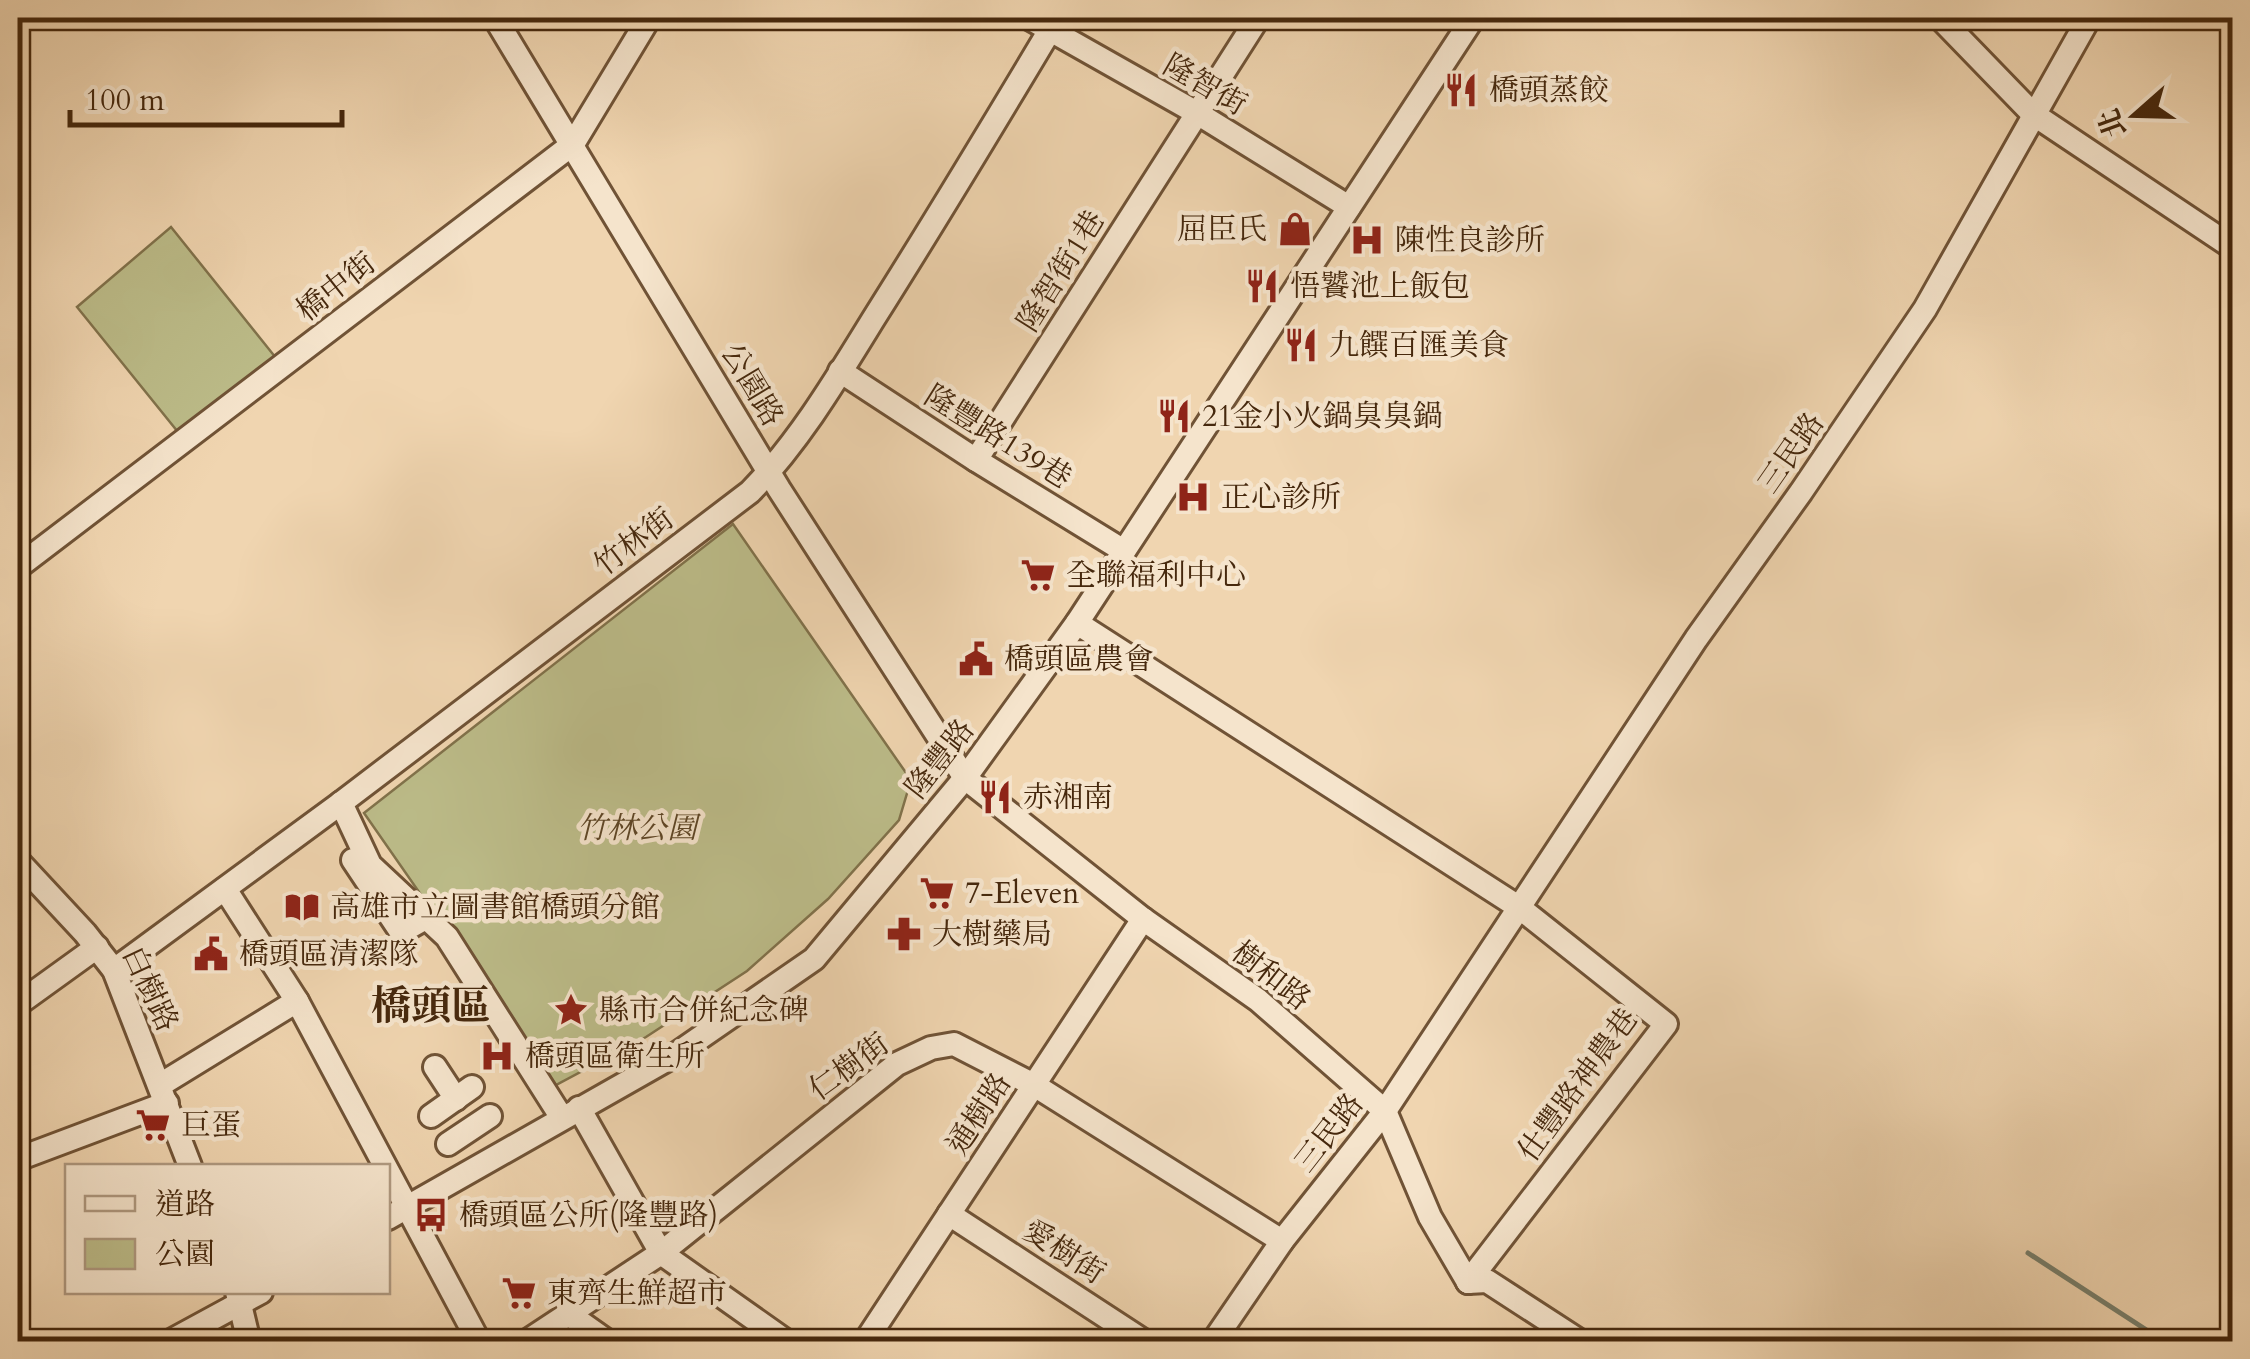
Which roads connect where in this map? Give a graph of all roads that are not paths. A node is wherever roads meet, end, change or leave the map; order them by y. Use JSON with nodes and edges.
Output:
{"nodes":[{"id":1,"x":495,"y":18,"type":"edge"},
{"id":2,"x":649,"y":18,"type":"edge"},
{"id":3,"x":1029,"y":18,"type":"edge"},
{"id":4,"x":1258,"y":18,"type":"edge"},
{"id":5,"x":1473,"y":18,"type":"edge"},
{"id":6,"x":1940,"y":18,"type":"edge"},
{"id":7,"x":2089,"y":18,"type":"edge"},
{"id":8,"x":1050,"y":30,"type":"junction"},
{"id":9,"x":1197,"y":113,"type":"junction"},
{"id":10,"x":2033,"y":114,"type":"junction"},
{"id":11,"x":573,"y":144,"type":"junction"},
{"id":12,"x":1349,"y":207,"type":"junction"},
{"id":13,"x":2232,"y":247,"type":"edge"},
{"id":14,"x":840,"y":372,"type":"junction"},
{"id":15,"x":976,"y":460,"type":"junction"},
{"id":16,"x":770,"y":472,"type":"junction"},
{"id":17,"x":1124,"y":551,"type":"junction"},
{"id":18,"x":18,"y":567,"type":"edge"},
{"id":19,"x":1077,"y":623,"type":"junction"},
{"id":20,"x":966,"y":778,"type":"junction"},
{"id":21,"x":335,"y":807,"type":"junction"},
{"id":22,"x":18,"y":861,"type":"edge"},
{"id":23,"x":366,"y":868,"type":"junction"},
{"id":24,"x":225,"y":888,"type":"junction"},
{"id":25,"x":1520,"y":908,"type":"junction"},
{"id":26,"x":1143,"y":918,"type":"junction"},
{"id":27,"x":422,"y":920,"type":"dead end"},
{"id":28,"x":97,"y":948,"type":"junction"},
{"id":29,"x":114,"y":970,"type":"junction"},
{"id":30,"x":297,"y":1000,"type":"junction"},
{"id":31,"x":18,"y":1004,"type":"edge"},
{"id":32,"x":436,"y":1067,"type":"dead end"},
{"id":33,"x":1034,"y":1085,"type":"junction"},
{"id":34,"x":164,"y":1094,"type":"junction"},
{"id":35,"x":1384,"y":1112,"type":"junction"},
{"id":36,"x":570,"y":1113,"type":"junction"},
{"id":37,"x":431,"y":1116,"type":"dead end"},
{"id":38,"x":490,"y":1116,"type":"dead end"},
{"id":39,"x":448,"y":1144,"type":"dead end"},
{"id":40,"x":18,"y":1159,"type":"edge"},
{"id":41,"x":189,"y":1164,"type":"edge"},
{"id":42,"x":387,"y":1164,"type":"edge"},
{"id":43,"x":390,"y":1170,"type":"edge"},
{"id":44,"x":409,"y":1205,"type":"junction"},
{"id":45,"x":949,"y":1214,"type":"junction"},
{"id":46,"x":390,"y":1217,"type":"edge"},
{"id":47,"x":1282,"y":1241,"type":"junction"},
{"id":48,"x":662,"y":1253,"type":"junction"},
{"id":49,"x":1468,"y":1282,"type":"junction"},
{"id":50,"x":246,"y":1295,"type":"edge"},
{"id":51,"x":567,"y":1314,"type":"junction"},
{"id":52,"x":169,"y":1342,"type":"edge"},
{"id":53,"x":249,"y":1342,"type":"edge"},
{"id":54,"x":480,"y":1342,"type":"edge"},
{"id":55,"x":526,"y":1342,"type":"edge"},
{"id":56,"x":608,"y":1342,"type":"edge"},
{"id":57,"x":786,"y":1342,"type":"edge"},
{"id":58,"x":865,"y":1342,"type":"edge"},
{"id":59,"x":1145,"y":1342,"type":"edge"},
{"id":60,"x":1212,"y":1342,"type":"edge"},
{"id":61,"x":1581,"y":1342,"type":"edge"}],
"edges":[{"from":1,"to":11,"type":"street","name":"公園路"},
{"from":2,"to":11,"type":"street","name":"橋中街"},
{"from":3,"to":8,"type":"street","name":"隆智街"},
{"from":4,"to":9,"type":"street","name":"隆智街1巷"},
{"from":5,"to":12,"type":"street","name":"隆豐路"},
{"from":6,"to":10,"type":"street"},
{"from":7,"to":10,"type":"street","name":"三民路"},
{"from":8,"to":9,"type":"street","name":"隆智街"},
{"from":8,"to":14,"type":"street","name":"竹林街"},
{"from":9,"to":12,"type":"street","name":"隆智街"},
{"from":9,"to":15,"type":"street","name":"隆智街1巷"},
{"from":10,"to":13,"type":"street"},
{"from":10,"to":25,"type":"street","name":"三民路"},
{"from":11,"to":16,"type":"street","name":"公園路"},
{"from":11,"to":18,"type":"street","name":"橋中街"},
{"from":12,"to":17,"type":"street","name":"隆豐路"},
{"from":14,"to":15,"type":"street","name":"隆豐路139巷"},
{"from":14,"to":16,"type":"street","name":"竹林街"},
{"from":15,"to":17,"type":"street","name":"隆豐路139巷"},
{"from":16,"to":20,"type":"street","name":"公園路"},
{"from":16,"to":21,"type":"street","name":"竹林街"},
{"from":17,"to":19,"type":"street","name":"隆豐路"},
{"from":19,"to":20,"type":"street","name":"隆豐路"},
{"from":19,"to":25,"type":"street"},
{"from":20,"to":26,"type":"street","name":"樹和路"},
{"from":20,"to":36,"type":"street","name":"隆豐路"},
{"from":21,"to":23,"type":"street"},
{"from":21,"to":24,"type":"street","name":"竹林街"},
{"from":22,"to":28,"type":"street","name":"白樹路"},
{"from":23,"to":27,"type":"street"},
{"from":23,"to":36,"type":"street"},
{"from":24,"to":29,"type":"street","name":"竹林街"},
{"from":24,"to":30,"type":"street"},
{"from":25,"to":35,"type":"street","name":"三民路"},
{"from":25,"to":49,"type":"street","name":"仕豐路神農巷"},
{"from":26,"to":33,"type":"street","name":"通樹路"},
{"from":26,"to":35,"type":"street","name":"樹和路"},
{"from":28,"to":29,"type":"street","name":"白樹路"},
{"from":28,"to":31,"type":"street"},
{"from":29,"to":34,"type":"street","name":"白樹路"},
{"from":30,"to":34,"type":"street"},
{"from":30,"to":42,"type":"street"},
{"from":32,"to":37,"type":"street"},
{"from":33,"to":45,"type":"street","name":"通樹路"},
{"from":33,"to":47,"type":"street","name":"仁樹街"},
{"from":33,"to":48,"type":"street","name":"仁樹街"},
{"from":34,"to":40,"type":"street"},
{"from":34,"to":41,"type":"street","name":"白樹路"},
{"from":35,"to":47,"type":"street","name":"三民路"},
{"from":35,"to":49,"type":"street","name":"樹和路"},
{"from":36,"to":44,"type":"street","name":"隆豐路"},
{"from":36,"to":48,"type":"street"},
{"from":38,"to":39,"type":"street"},
{"from":43,"to":44,"type":"street"},
{"from":44,"to":46,"type":"street","name":"隆豐路"},
{"from":44,"to":54,"type":"street"},
{"from":45,"to":58,"type":"street","name":"通樹路"},
{"from":45,"to":59,"type":"street","name":"愛樹街"},
{"from":47,"to":60,"type":"street","name":"三民路"},
{"from":48,"to":51,"type":"street","name":"仁樹街"},
{"from":48,"to":57,"type":"street"},
{"from":49,"to":61,"type":"street"},
{"from":50,"to":52,"type":"street"},
{"from":50,"to":53,"type":"street"},
{"from":51,"to":55,"type":"street","name":"仁樹街"},
{"from":51,"to":56,"type":"street"}]}
